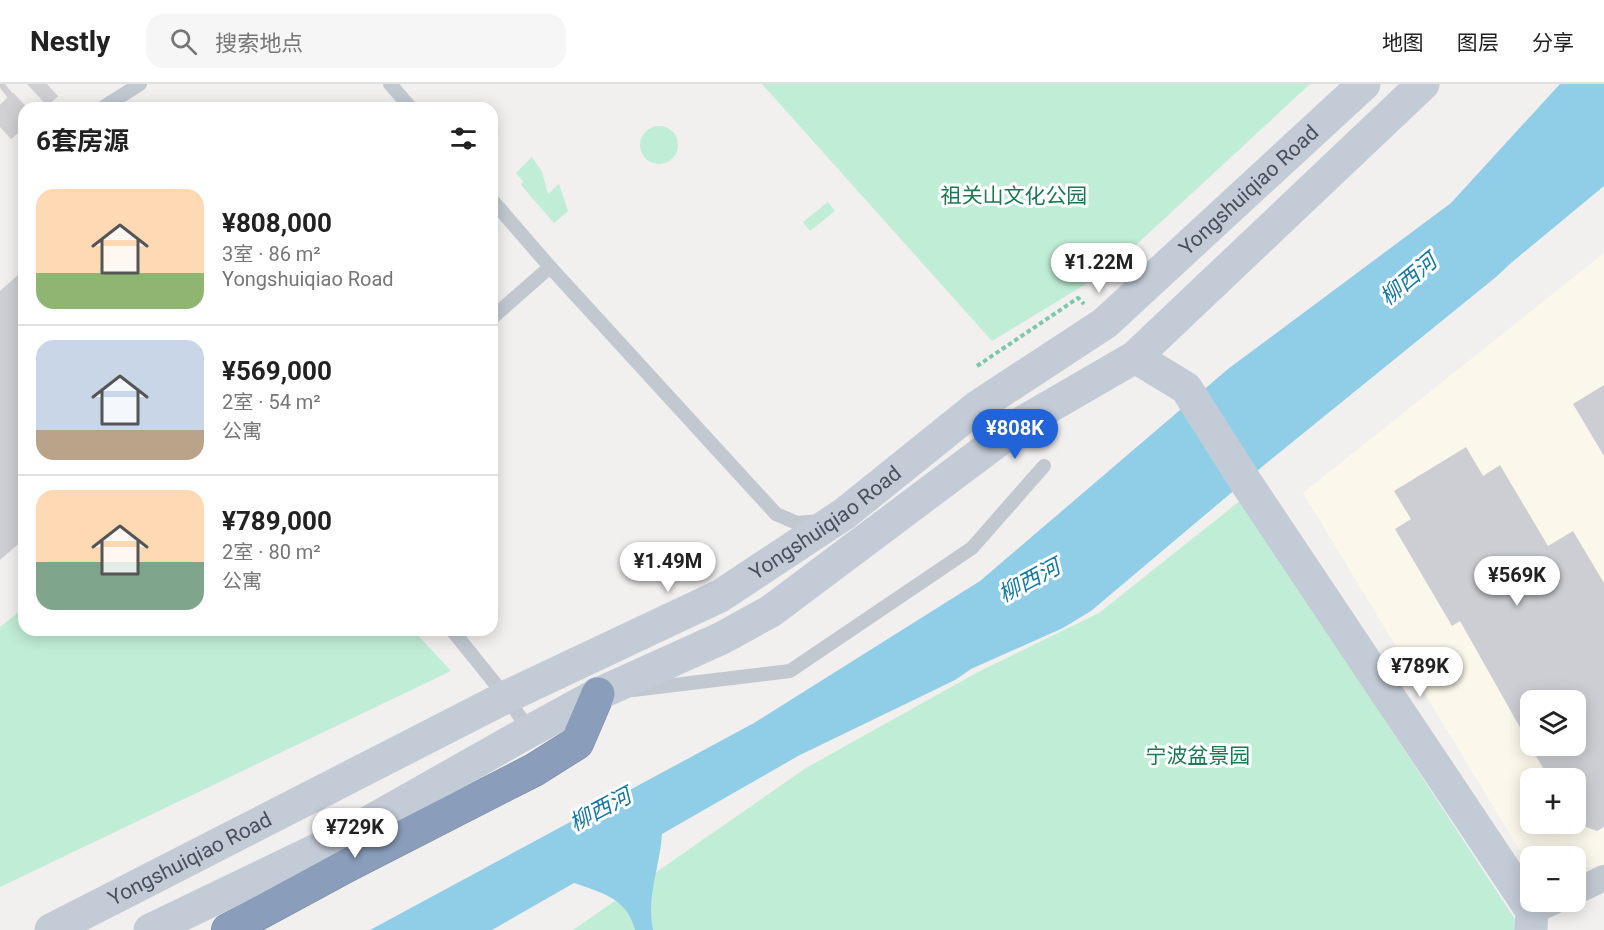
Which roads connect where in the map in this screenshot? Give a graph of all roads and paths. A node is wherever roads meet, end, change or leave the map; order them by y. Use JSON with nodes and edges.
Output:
{"nodes":[{"id":1,"x":140,"y":84,"type":"edge"},
{"id":2,"x":390,"y":84,"type":"edge"},
{"id":3,"x":1364,"y":84,"type":"edge"},
{"id":4,"x":1423,"y":84,"type":"edge"},
{"id":5,"x":112,"y":102,"type":"edge"},
{"id":6,"x":406,"y":102,"type":"edge"},
{"id":7,"x":498,"y":207,"type":"edge"},
{"id":8,"x":550,"y":267,"type":"junction"},
{"id":9,"x":498,"y":313,"type":"edge"},
{"id":10,"x":1135,"y":357,"type":"junction"},
{"id":11,"x":1044,"y":466,"type":"dead end"},
{"id":12,"x":844,"y":513,"type":"junction"},
{"id":13,"x":457,"y":636,"type":"edge"},
{"id":14,"x":598,"y":694,"type":"junction"},
{"id":15,"x":506,"y":697,"type":"junction"},
{"id":16,"x":530,"y":731,"type":"junction"},
{"id":17,"x":1604,"y":878,"type":"edge"},
{"id":18,"x":1586,"y":887,"type":"edge"},
{"id":19,"x":1539,"y":914,"type":"edge"},
{"id":20,"x":51,"y":930,"type":"edge"},
{"id":21,"x":150,"y":930,"type":"edge"},
{"id":22,"x":228,"y":930,"type":"edge"}],
"edges":[{"from":1,"to":5,"type":"lane"},
{"from":2,"to":6,"type":"lane"},
{"from":3,"to":12,"type":"main road","name":"Yongshuiqiao Road"},
{"from":4,"to":10,"type":"main road","name":"Yongshuiqiao Road"},
{"from":7,"to":8,"type":"lane"},
{"from":8,"to":9,"type":"lane"},
{"from":8,"to":12,"type":"lane"},
{"from":10,"to":14,"type":"main road","name":"Yongshuiqiao Road"},
{"from":10,"to":19,"type":"main road"},
{"from":11,"to":14,"type":"lane"},
{"from":12,"to":15,"type":"main road","name":"Yongshuiqiao Road"},
{"from":13,"to":15,"type":"lane"},
{"from":14,"to":16,"type":"main road","name":"Yongshuiqiao Road"},
{"from":14,"to":22,"type":"highway"},
{"from":15,"to":16,"type":"lane"},
{"from":15,"to":20,"type":"main road","name":"Yongshuiqiao Road"},
{"from":16,"to":21,"type":"main road","name":"Yongshuiqiao Road"},
{"from":17,"to":18,"type":"street"}]}
